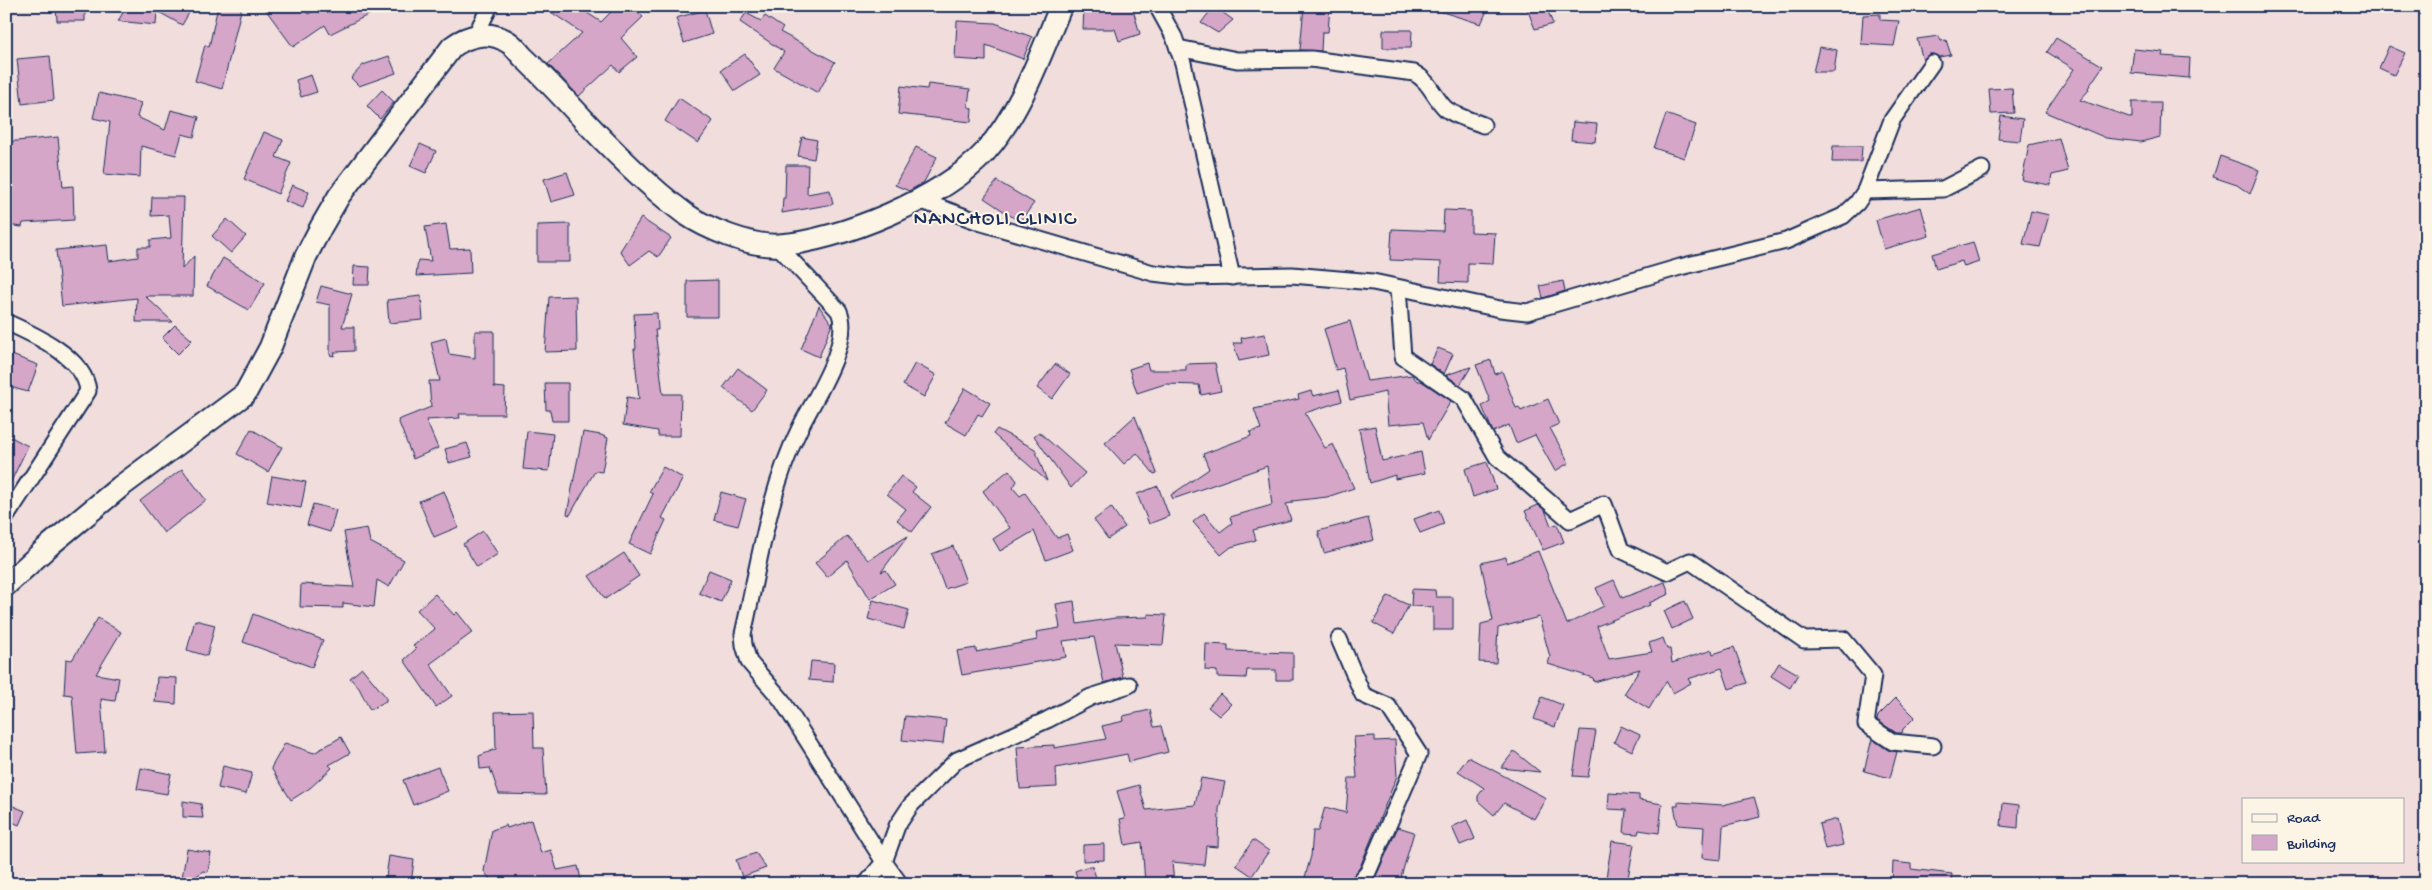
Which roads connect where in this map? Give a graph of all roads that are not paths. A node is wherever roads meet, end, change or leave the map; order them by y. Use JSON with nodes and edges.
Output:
{"nodes":[{"id":1,"x":490,"y":6,"type":"edge"},
{"id":2,"x":1061,"y":6,"type":"edge"},
{"id":3,"x":1157,"y":6,"type":"edge"},
{"id":4,"x":476,"y":34,"type":"junction"},
{"id":5,"x":1178,"y":48,"type":"junction"},
{"id":6,"x":1932,"y":63,"type":"dead end"},
{"id":7,"x":1483,"y":125,"type":"dead end"},
{"id":8,"x":1982,"y":169,"type":"dead end"},
{"id":9,"x":1865,"y":191,"type":"junction"},
{"id":10,"x":919,"y":200,"type":"junction"},
{"id":11,"x":777,"y":245,"type":"junction"},
{"id":12,"x":1232,"y":276,"type":"junction"},
{"id":13,"x":1398,"y":288,"type":"junction"},
{"id":14,"x":6,"y":322,"type":"edge"},
{"id":15,"x":6,"y":517,"type":"edge"},
{"id":16,"x":6,"y":585,"type":"edge"},
{"id":17,"x":1339,"y":639,"type":"dead end"},
{"id":18,"x":1128,"y":685,"type":"dead end"},
{"id":19,"x":1933,"y":746,"type":"dead end"},
{"id":20,"x":884,"y":862,"type":"junction"},
{"id":21,"x":866,"y":884,"type":"edge"},
{"id":22,"x":900,"y":884,"type":"edge"},
{"id":23,"x":1358,"y":884,"type":"edge"}],
"edges":[{"from":1,"to":4,"type":"street"},
{"from":2,"to":10,"type":"street"},
{"from":3,"to":5,"type":"street"},
{"from":4,"to":11,"type":"street"},
{"from":4,"to":16,"type":"street"},
{"from":5,"to":7,"type":"street"},
{"from":5,"to":12,"type":"street"},
{"from":6,"to":9,"type":"street"},
{"from":8,"to":9,"type":"street"},
{"from":9,"to":13,"type":"street"},
{"from":10,"to":11,"type":"street"},
{"from":10,"to":12,"type":"street"},
{"from":11,"to":20,"type":"street"},
{"from":12,"to":13,"type":"street"},
{"from":13,"to":19,"type":"street"},
{"from":14,"to":15,"type":"street"},
{"from":17,"to":23,"type":"street"},
{"from":18,"to":20,"type":"street"},
{"from":20,"to":21,"type":"street"},
{"from":20,"to":22,"type":"street"}]}
